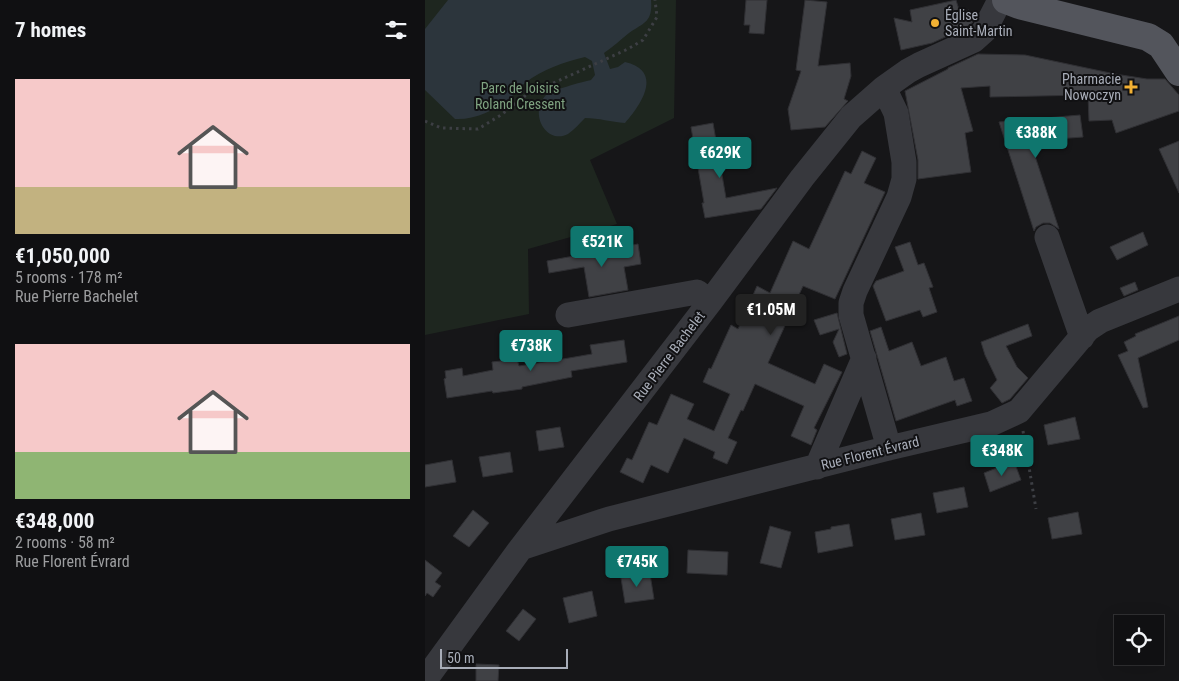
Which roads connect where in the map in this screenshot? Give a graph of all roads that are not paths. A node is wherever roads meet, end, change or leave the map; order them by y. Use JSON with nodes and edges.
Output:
{"nodes":[{"id":1,"x":1000,"y":0,"type":"edge"},
{"id":2,"x":1006,"y":0,"type":"edge"},
{"id":3,"x":1176,"y":61,"type":"edge"},
{"id":4,"x":884,"y":88,"type":"junction"},
{"id":5,"x":1047,"y":236,"type":"dead end"},
{"id":6,"x":1179,"y":289,"type":"edge"},
{"id":7,"x":710,"y":302,"type":"junction"},
{"id":8,"x":568,"y":315,"type":"dead end"},
{"id":9,"x":1082,"y":337,"type":"junction"},
{"id":10,"x":864,"y":358,"type":"junction"},
{"id":11,"x":889,"y":448,"type":"junction"},
{"id":12,"x":817,"y":467,"type":"junction"},
{"id":13,"x":521,"y":548,"type":"junction"},
{"id":14,"x":425,"y":680,"type":"edge"}],
"edges":[{"from":1,"to":4,"type":"street","name":"Rue Pierre Bachelet"},
{"from":2,"to":3,"type":"main road"},
{"from":4,"to":7,"type":"street","name":"Rue Pierre Bachelet"},
{"from":4,"to":10,"type":"street"},
{"from":5,"to":9,"type":"street"},
{"from":6,"to":9,"type":"street","name":"Rue Florent Évrard"},
{"from":7,"to":8,"type":"street"},
{"from":7,"to":13,"type":"street","name":"Rue Pierre Bachelet"},
{"from":9,"to":11,"type":"street","name":"Rue Florent Évrard"},
{"from":10,"to":11,"type":"street"},
{"from":10,"to":12,"type":"street"},
{"from":11,"to":12,"type":"street","name":"Rue Florent Évrard"},
{"from":12,"to":13,"type":"street","name":"Rue Florent Évrard"},
{"from":13,"to":14,"type":"street","name":"Rue Pierre Bachelet"}]}
